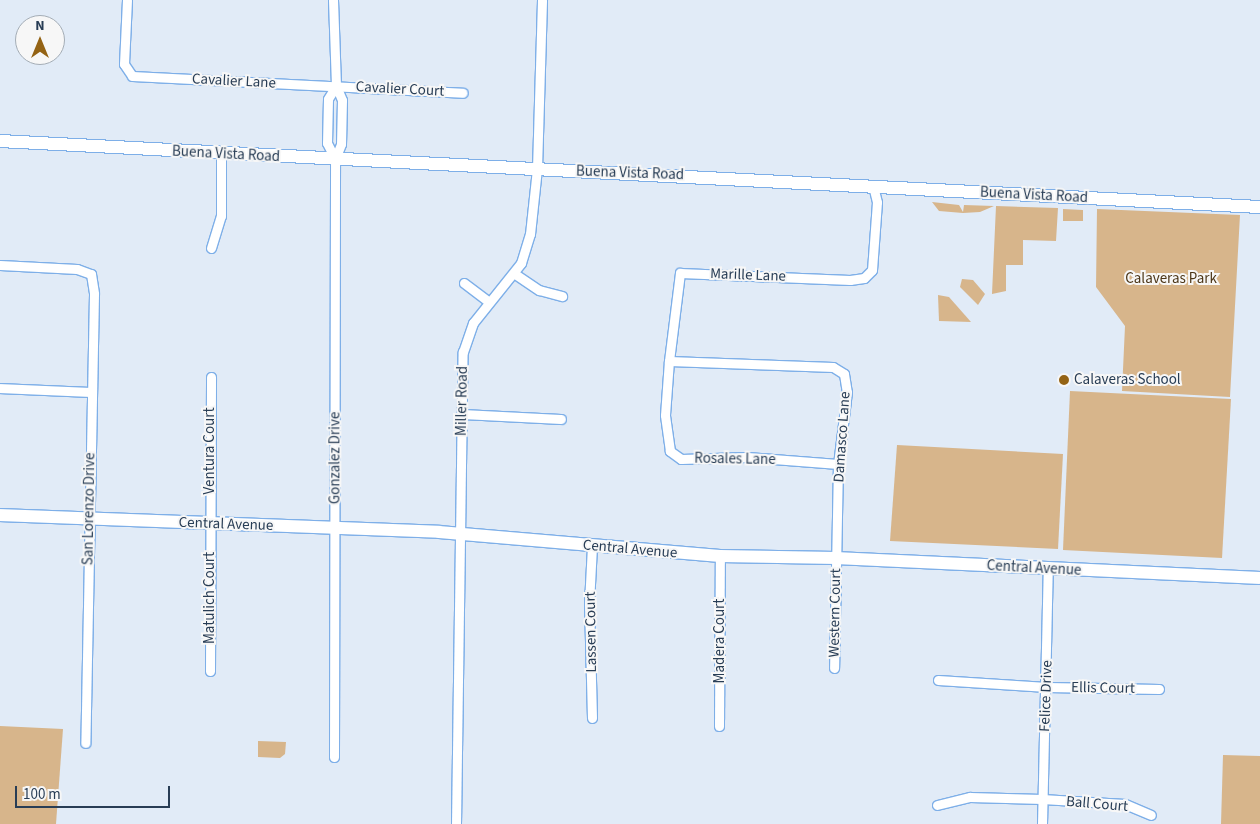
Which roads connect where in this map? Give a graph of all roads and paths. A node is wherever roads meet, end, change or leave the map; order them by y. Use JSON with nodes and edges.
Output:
{"nodes":[{"id":1,"x":127,"y":0,"type":"edge"},
{"id":2,"x":333,"y":0,"type":"edge"},
{"id":3,"x":542,"y":0,"type":"edge"},
{"id":4,"x":336,"y":86,"type":"junction"},
{"id":5,"x":463,"y":93,"type":"dead end"},
{"id":6,"x":0,"y":141,"type":"edge"},
{"id":7,"x":221,"y":154,"type":"junction"},
{"id":8,"x":335,"y":159,"type":"junction"},
{"id":9,"x":537,"y":169,"type":"junction"},
{"id":10,"x":873,"y":186,"type":"junction"},
{"id":11,"x":1260,"y":207,"type":"edge"},
{"id":12,"x":211,"y":248,"type":"dead end"},
{"id":13,"x":0,"y":265,"type":"edge"},
{"id":14,"x":514,"y":274,"type":"junction"},
{"id":15,"x":464,"y":283,"type":"dead end"},
{"id":16,"x":562,"y":296,"type":"dead end"},
{"id":17,"x":488,"y":301,"type":"junction"},
{"id":18,"x":668,"y":361,"type":"junction"},
{"id":19,"x":211,"y":377,"type":"dead end"},
{"id":20,"x":0,"y":388,"type":"edge"},
{"id":21,"x":92,"y":392,"type":"junction"},
{"id":22,"x":462,"y":414,"type":"junction"},
{"id":23,"x":665,"y":415,"type":"joint"},
{"id":24,"x":561,"y":419,"type":"dead end"},
{"id":25,"x":838,"y":464,"type":"junction"},
{"id":26,"x":0,"y":515,"type":"edge"},
{"id":27,"x":89,"y":518,"type":"junction"},
{"id":28,"x":210,"y":524,"type":"junction"},
{"id":29,"x":335,"y":528,"type":"junction"},
{"id":30,"x":461,"y":534,"type":"junction"},
{"id":31,"x":592,"y":546,"type":"junction"},
{"id":32,"x":720,"y":556,"type":"junction"},
{"id":33,"x":836,"y":558,"type":"junction"},
{"id":34,"x":1048,"y":569,"type":"junction"},
{"id":35,"x":1260,"y":578,"type":"edge"},
{"id":36,"x":834,"y":668,"type":"dead end"},
{"id":37,"x":210,"y":672,"type":"dead end"},
{"id":38,"x":938,"y":680,"type":"dead end"},
{"id":39,"x":1047,"y":687,"type":"junction"},
{"id":40,"x":1159,"y":689,"type":"dead end"},
{"id":41,"x":592,"y":718,"type":"dead end"},
{"id":42,"x":719,"y":726,"type":"dead end"},
{"id":43,"x":85,"y":743,"type":"dead end"},
{"id":44,"x":334,"y":757,"type":"dead end"},
{"id":45,"x":1042,"y":799,"type":"junction"},
{"id":46,"x":937,"y":805,"type":"dead end"},
{"id":47,"x":1151,"y":815,"type":"dead end"},
{"id":48,"x":456,"y":824,"type":"edge"},
{"id":49,"x":1042,"y":824,"type":"edge"}],
"edges":[{"from":1,"to":4,"type":"street","name":"Cavalier Lane"},
{"from":2,"to":4,"type":"street"},
{"from":3,"to":9,"type":"street","name":"Miller Road"},
{"from":4,"to":5,"type":"street","name":"Cavalier Court"},
{"from":4,"to":8,"type":"street"},
{"from":4,"to":8,"type":"street"},
{"from":6,"to":7,"type":"street","name":"Buena Vista Road"},
{"from":7,"to":8,"type":"street","name":"Buena Vista Road"},
{"from":7,"to":12,"type":"street"},
{"from":8,"to":9,"type":"street","name":"Buena Vista Road"},
{"from":8,"to":29,"type":"street","name":"Gonzalez Drive"},
{"from":9,"to":10,"type":"street","name":"Buena Vista Road"},
{"from":9,"to":14,"type":"street","name":"Miller Road"},
{"from":10,"to":11,"type":"street","name":"Buena Vista Road"},
{"from":10,"to":18,"type":"street","name":"Marille Lane"},
{"from":13,"to":21,"type":"street","name":"San Lorenzo Drive"},
{"from":14,"to":16,"type":"street"},
{"from":14,"to":17,"type":"street","name":"Miller Road"},
{"from":15,"to":17,"type":"street"},
{"from":17,"to":22,"type":"street","name":"Miller Road"},
{"from":18,"to":23,"type":"street","name":"Marille Lane"},
{"from":18,"to":25,"type":"street","name":"Damasco Lane"},
{"from":19,"to":28,"type":"street","name":"Ventura Court"},
{"from":20,"to":21,"type":"street"},
{"from":21,"to":27,"type":"street","name":"San Lorenzo Drive"},
{"from":22,"to":24,"type":"street"},
{"from":22,"to":30,"type":"street","name":"Miller Road"},
{"from":23,"to":25,"type":"street","name":"Rosales Lane"},
{"from":25,"to":33,"type":"street","name":"Damasco Lane"},
{"from":26,"to":27,"type":"street","name":"Central Avenue"},
{"from":27,"to":28,"type":"street","name":"Central Avenue"},
{"from":27,"to":43,"type":"street","name":"San Lorenzo Drive"},
{"from":28,"to":29,"type":"street","name":"Central Avenue"},
{"from":28,"to":37,"type":"street","name":"Matulich Court"},
{"from":29,"to":30,"type":"street","name":"Central Avenue"},
{"from":29,"to":44,"type":"street","name":"Gonzalez Drive"},
{"from":30,"to":31,"type":"street","name":"Central Avenue"},
{"from":30,"to":48,"type":"street","name":"Miller Road"},
{"from":31,"to":32,"type":"street","name":"Central Avenue"},
{"from":31,"to":41,"type":"street","name":"Lassen Court"},
{"from":32,"to":33,"type":"street","name":"Central Avenue"},
{"from":32,"to":42,"type":"street","name":"Madera Court"},
{"from":33,"to":34,"type":"street","name":"Central Avenue"},
{"from":33,"to":36,"type":"street","name":"Western Court"},
{"from":34,"to":35,"type":"street","name":"Central Avenue"},
{"from":34,"to":39,"type":"street","name":"Felice Drive"},
{"from":38,"to":39,"type":"street","name":"Ellis Court"},
{"from":39,"to":40,"type":"street","name":"Ellis Court"},
{"from":39,"to":45,"type":"street","name":"Felice Drive"},
{"from":45,"to":46,"type":"street","name":"Ball Court"},
{"from":45,"to":47,"type":"street","name":"Ball Court"},
{"from":45,"to":49,"type":"street","name":"Felice Drive"}]}
